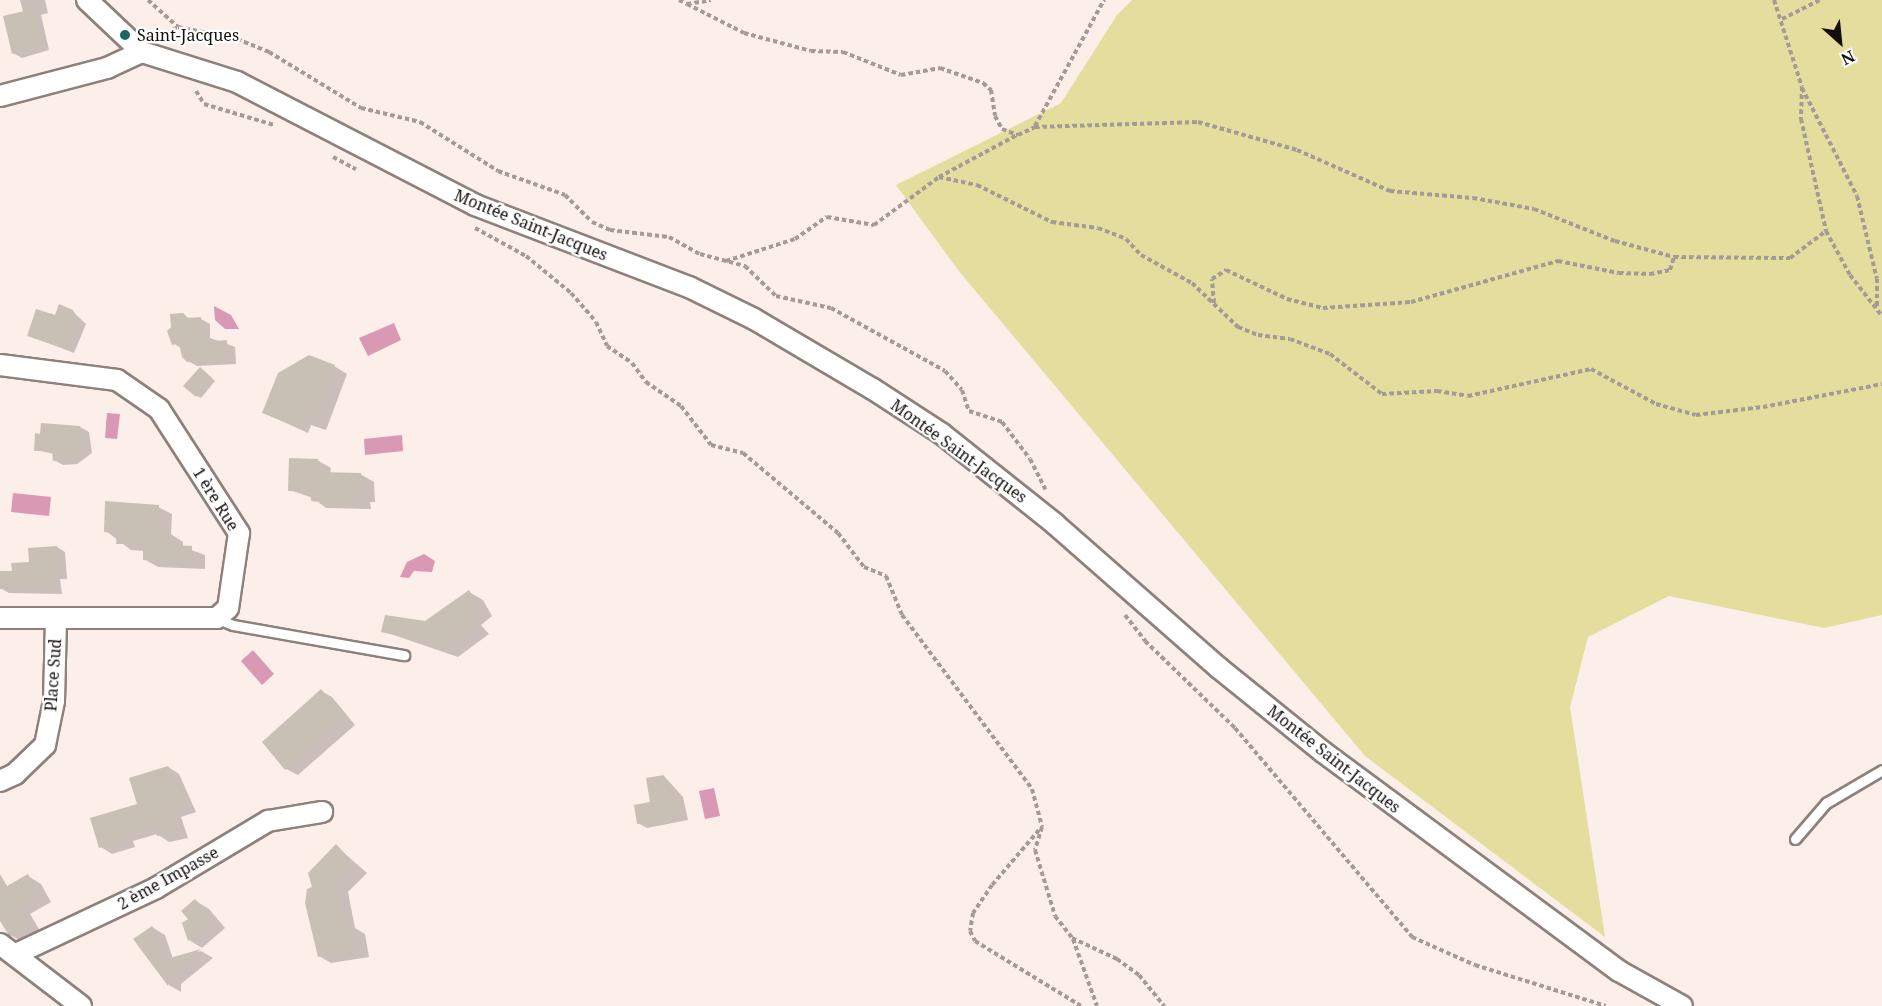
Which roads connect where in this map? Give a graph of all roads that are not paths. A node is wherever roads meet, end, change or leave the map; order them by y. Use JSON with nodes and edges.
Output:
{"nodes":[{"id":1,"x":87,"y":0,"type":"edge"},
{"id":2,"x":142,"y":52,"type":"junction"},
{"id":3,"x":0,"y":96,"type":"edge"},
{"id":4,"x":0,"y":365,"type":"edge"},
{"id":5,"x":0,"y":618,"type":"edge"},
{"id":6,"x":57,"y":618,"type":"junction"},
{"id":7,"x":217,"y":618,"type":"junction"},
{"id":8,"x":404,"y":655,"type":"dead end"},
{"id":9,"x":1882,"y":770,"type":"edge"},
{"id":10,"x":0,"y":781,"type":"edge"},
{"id":11,"x":322,"y":812,"type":"dead end"},
{"id":12,"x":1795,"y":839,"type":"dead end"},
{"id":13,"x":8,"y":949,"type":"edge"},
{"id":14,"x":81,"y":1006,"type":"edge"},
{"id":15,"x":1682,"y":1006,"type":"edge"}],
"edges":[{"from":1,"to":2,"type":"street"},
{"from":2,"to":3,"type":"street"},
{"from":2,"to":15,"type":"street","name":"Montée Saint-Jacques"},
{"from":4,"to":7,"type":"street","name":"1 ère Rue"},
{"from":5,"to":6,"type":"street"},
{"from":6,"to":7,"type":"street"},
{"from":6,"to":10,"type":"street","name":"Place Sud"},
{"from":7,"to":8,"type":"lane"},
{"from":9,"to":12,"type":"lane"},
{"from":11,"to":13,"type":"street","name":"2 ème Impasse"},
{"from":13,"to":14,"type":"street"}]}
